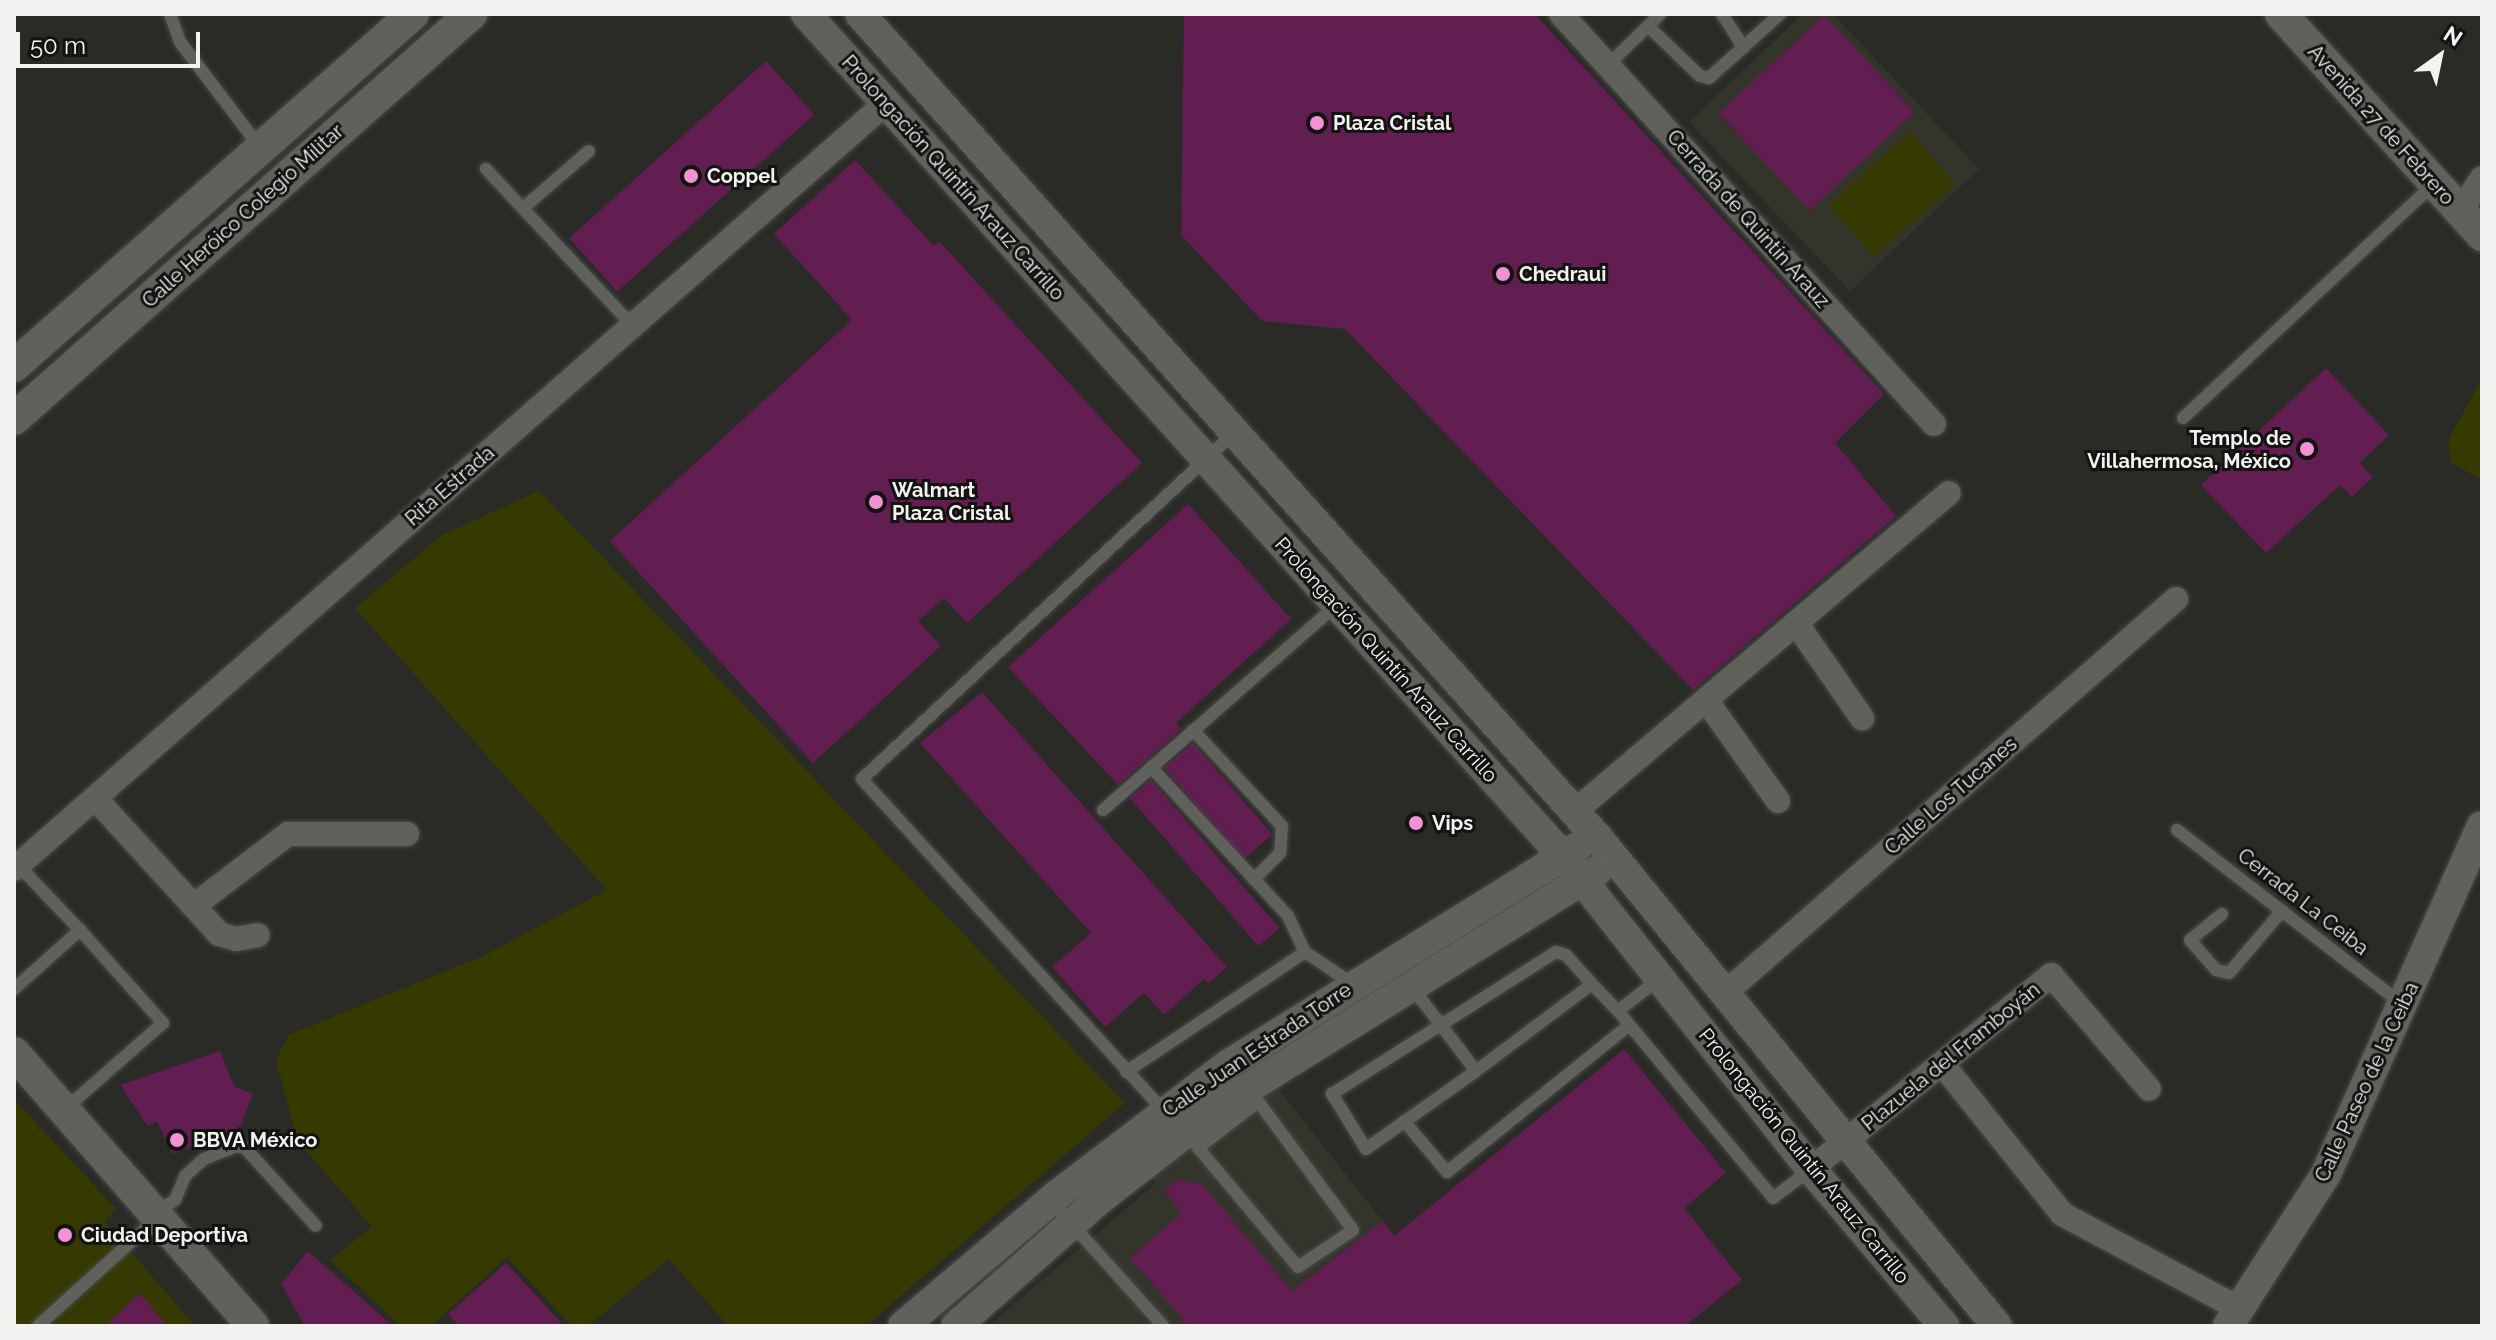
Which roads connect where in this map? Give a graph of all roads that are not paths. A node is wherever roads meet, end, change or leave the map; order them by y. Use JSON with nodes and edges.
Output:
{"nodes":[{"id":1,"x":170,"y":14,"type":"edge"},
{"id":2,"x":413,"y":14,"type":"edge"},
{"id":3,"x":471,"y":14,"type":"edge"},
{"id":4,"x":806,"y":14,"type":"edge"},
{"id":5,"x":860,"y":14,"type":"edge"},
{"id":6,"x":1561,"y":14,"type":"edge"},
{"id":7,"x":1660,"y":14,"type":"edge"},
{"id":8,"x":1722,"y":14,"type":"edge"},
{"id":9,"x":1780,"y":14,"type":"edge"},
{"id":10,"x":2281,"y":14,"type":"edge"},
{"id":11,"x":1648,"y":26,"type":"junction"},
{"id":12,"x":1744,"y":48,"type":"junction"},
{"id":13,"x":1608,"y":65,"type":"junction"},
{"id":14,"x":886,"y":103,"type":"junction"},
{"id":15,"x":969,"y":136,"type":"junction"},
{"id":16,"x":261,"y":148,"type":"junction"},
{"id":17,"x":589,"y":151,"type":"dead end"},
{"id":18,"x":939,"y":163,"type":"junction"},
{"id":19,"x":486,"y":169,"type":"dead end"},
{"id":20,"x":2482,"y":178,"type":"edge"},
{"id":21,"x":2434,"y":184,"type":"junction"},
{"id":22,"x":523,"y":208,"type":"junction"},
{"id":23,"x":2460,"y":212,"type":"junction"},
{"id":24,"x":2482,"y":235,"type":"edge"},
{"id":25,"x":633,"y":326,"type":"junction"},
{"id":26,"x":14,"y":366,"type":"edge"},
{"id":27,"x":2183,"y":418,"type":"dead end"},
{"id":28,"x":14,"y":419,"type":"edge"},
{"id":29,"x":1934,"y":424,"type":"dead end"},
{"id":30,"x":1235,"y":432,"type":"junction"},
{"id":31,"x":1206,"y":460,"type":"junction"},
{"id":32,"x":1949,"y":493,"type":"dead end"},
{"id":33,"x":2176,"y":599,"type":"dead end"},
{"id":34,"x":1336,"y":605,"type":"junction"},
{"id":35,"x":1796,"y":623,"type":"junction"},
{"id":36,"x":1426,"y":646,"type":"junction"},
{"id":37,"x":1397,"y":673,"type":"junction"},
{"id":38,"x":1706,"y":700,"type":"junction"},
{"id":39,"x":1862,"y":718,"type":"dead end"},
{"id":40,"x":1193,"y":730,"type":"junction"},
{"id":41,"x":1151,"y":767,"type":"junction"},
{"id":42,"x":95,"y":798,"type":"junction"},
{"id":43,"x":1778,"y":801,"type":"dead end"},
{"id":44,"x":1103,"y":810,"type":"dead end"},
{"id":45,"x":1574,"y":812,"type":"junction"},
{"id":46,"x":2482,"y":826,"type":"edge"},
{"id":47,"x":2177,"y":830,"type":"dead end"},
{"id":48,"x":407,"y":834,"type":"dead end"},
{"id":49,"x":1606,"y":848,"type":"junction"},
{"id":50,"x":1562,"y":855,"type":"junction"},
{"id":51,"x":16,"y":867,"type":"edge"},
{"id":52,"x":1254,"y":879,"type":"junction"},
{"id":53,"x":1583,"y":881,"type":"junction"},
{"id":54,"x":196,"y":904,"type":"junction"},
{"id":55,"x":2282,"y":911,"type":"junction"},
{"id":56,"x":2222,"y":914,"type":"dead end"},
{"id":57,"x":80,"y":930,"type":"junction"},
{"id":58,"x":258,"y":935,"type":"dead end"},
{"id":59,"x":1305,"y":952,"type":"junction"},
{"id":60,"x":1393,"y":961,"type":"junction"},
{"id":61,"x":1660,"y":978,"type":"junction"},
{"id":62,"x":1592,"y":984,"type":"junction"},
{"id":63,"x":1354,"y":985,"type":"junction"},
{"id":64,"x":1410,"y":985,"type":"junction"},
{"id":65,"x":14,"y":989,"type":"edge"},
{"id":66,"x":1725,"y":993,"type":"junction"},
{"id":67,"x":2404,"y":1005,"type":"junction"},
{"id":68,"x":1618,"y":1011,"type":"junction"},
{"id":69,"x":1439,"y":1022,"type":"junction"},
{"id":70,"x":1629,"y":1025,"type":"junction"},
{"id":71,"x":14,"y":1053,"type":"edge"},
{"id":72,"x":1942,"y":1064,"type":"junction"},
{"id":73,"x":1476,"y":1071,"type":"junction"},
{"id":74,"x":1126,"y":1072,"type":"junction"},
{"id":75,"x":2149,"y":1089,"type":"dead end"},
{"id":76,"x":1252,"y":1094,"type":"junction"},
{"id":77,"x":65,"y":1109,"type":"junction"},
{"id":78,"x":1404,"y":1121,"type":"junction"},
{"id":79,"x":1182,"y":1130,"type":"junction"},
{"id":80,"x":1847,"y":1142,"type":"junction"},
{"id":81,"x":1811,"y":1169,"type":"junction"},
{"id":82,"x":1051,"y":1201,"type":"junction"},
{"id":83,"x":158,"y":1213,"type":"junction"},
{"id":84,"x":1072,"y":1223,"type":"junction"},
{"id":85,"x":316,"y":1226,"type":"dead end"},
{"id":86,"x":2235,"y":1318,"type":"edge"},
{"id":87,"x":1938,"y":1324,"type":"edge"},
{"id":88,"x":38,"y":1326,"type":"edge"},
{"id":89,"x":253,"y":1326,"type":"edge"},
{"id":90,"x":903,"y":1326,"type":"edge"},
{"id":91,"x":956,"y":1326,"type":"edge"},
{"id":92,"x":1163,"y":1326,"type":"edge"},
{"id":93,"x":1997,"y":1326,"type":"edge"}],
"edges":[{"from":1,"to":16,"type":"lane"},
{"from":2,"to":16,"type":"main road","name":"Calle Heróico Colegio Militar"},
{"from":3,"to":28,"type":"main road","name":"Calle Heróico Colegio Militar"},
{"from":4,"to":14,"type":"street","name":"Prolongación Quintín Arauz Carrillo"},
{"from":5,"to":15,"type":"street","name":"Prolongación Quintín Arauz Carrillo"},
{"from":6,"to":13,"type":"street","name":"Cerrada de Quintín Arauz"},
{"from":7,"to":11,"type":"lane"},
{"from":8,"to":12,"type":"lane"},
{"from":9,"to":12,"type":"lane"},
{"from":10,"to":21,"type":"main road","name":"Avenida 27 de Febrero"},
{"from":11,"to":12,"type":"lane"},
{"from":11,"to":13,"type":"lane"},
{"from":13,"to":29,"type":"street","name":"Cerrada de Quintín Arauz"},
{"from":14,"to":18,"type":"street","name":"Prolongación Quintín Arauz Carrillo"},
{"from":14,"to":25,"type":"street","name":"Rita Estrada"},
{"from":15,"to":18,"type":"street"},
{"from":15,"to":30,"type":"street","name":"Prolongación Quintín Arauz Carrillo"},
{"from":16,"to":26,"type":"main road","name":"Calle Heróico Colegio Militar"},
{"from":17,"to":22,"type":"lane"},
{"from":18,"to":31,"type":"street","name":"Prolongación Quintín Arauz Carrillo"},
{"from":19,"to":22,"type":"lane"},
{"from":20,"to":23,"type":"street"},
{"from":21,"to":23,"type":"main road","name":"Avenida 27 de Febrero"},
{"from":21,"to":27,"type":"lane"},
{"from":22,"to":25,"type":"lane"},
{"from":23,"to":24,"type":"main road","name":"Avenida 27 de Febrero"},
{"from":25,"to":42,"type":"street","name":"Rita Estrada"},
{"from":30,"to":31,"type":"lane"},
{"from":30,"to":36,"type":"street","name":"Prolongación Quintín Arauz Carrillo"},
{"from":31,"to":34,"type":"street","name":"Prolongación Quintín Arauz Carrillo"},
{"from":31,"to":74,"type":"lane"},
{"from":32,"to":35,"type":"street"},
{"from":33,"to":66,"type":"street","name":"Calle Los Tucanes"},
{"from":34,"to":37,"type":"street","name":"Prolongación Quintín Arauz Carrillo"},
{"from":34,"to":40,"type":"lane"},
{"from":35,"to":38,"type":"street"},
{"from":35,"to":39,"type":"street"},
{"from":36,"to":37,"type":"street"},
{"from":36,"to":45,"type":"street","name":"Prolongación Quintín Arauz Carrillo"},
{"from":37,"to":50,"type":"street","name":"Prolongación Quintín Arauz Carrillo"},
{"from":38,"to":43,"type":"street"},
{"from":38,"to":45,"type":"street"},
{"from":40,"to":41,"type":"lane"},
{"from":40,"to":52,"type":"lane"},
{"from":41,"to":44,"type":"lane"},
{"from":41,"to":52,"type":"lane"},
{"from":42,"to":51,"type":"street","name":"Rita Estrada"},
{"from":42,"to":54,"type":"street"},
{"from":45,"to":49,"type":"street","name":"Prolongación Quintín Arauz Carrillo"},
{"from":46,"to":67,"type":"street","name":"Calle Paseo de la Ceiba"},
{"from":47,"to":55,"type":"lane","name":"Cerrada La Ceiba"},
{"from":48,"to":54,"type":"street"},
{"from":49,"to":50,"type":"street","name":"Calle Juan Estrada Torre"},
{"from":49,"to":53,"type":"street","name":"Calle Juan Estrada Torre"},
{"from":49,"to":66,"type":"street","name":"Prolongación Quintín Arauz Carrillo"},
{"from":50,"to":53,"type":"street","name":"Prolongación Quintín Arauz Carrillo"},
{"from":50,"to":60,"type":"street","name":"Calle Juan Estrada Torre"},
{"from":51,"to":57,"type":"lane"},
{"from":52,"to":59,"type":"lane"},
{"from":53,"to":61,"type":"street","name":"Prolongación Quintín Arauz Carrillo"},
{"from":53,"to":64,"type":"street","name":"Calle Juan Estrada Torre"},
{"from":54,"to":58,"type":"street"},
{"from":55,"to":56,"type":"lane"},
{"from":55,"to":67,"type":"lane","name":"Cerrada La Ceiba"},
{"from":57,"to":65,"type":"lane"},
{"from":57,"to":77,"type":"lane"},
{"from":59,"to":63,"type":"lane"},
{"from":59,"to":74,"type":"lane"},
{"from":60,"to":63,"type":"street","name":"Calle Juan Estrada Torre"},
{"from":60,"to":64,"type":"lane"},
{"from":61,"to":68,"type":"lane"},
{"from":61,"to":81,"type":"street","name":"Prolongación Quintín Arauz Carrillo"},
{"from":62,"to":68,"type":"lane"},
{"from":62,"to":69,"type":"lane"},
{"from":62,"to":73,"type":"lane"},
{"from":63,"to":79,"type":"street","name":"Calle Juan Estrada Torre"},
{"from":64,"to":69,"type":"lane"},
{"from":64,"to":76,"type":"street","name":"Calle Juan Estrada Torre"},
{"from":66,"to":80,"type":"street","name":"Prolongación Quintín Arauz Carrillo"},
{"from":67,"to":86,"type":"street","name":"Calle Paseo de la Ceiba"},
{"from":68,"to":70,"type":"lane"},
{"from":69,"to":73,"type":"lane"},
{"from":69,"to":78,"type":"lane"},
{"from":70,"to":78,"type":"lane"},
{"from":70,"to":81,"type":"lane"},
{"from":71,"to":77,"type":"main road"},
{"from":72,"to":75,"type":"street","name":"Plazuela del Framboyán"},
{"from":72,"to":80,"type":"street","name":"Plazuela del Framboyán"},
{"from":72,"to":86,"type":"street"},
{"from":73,"to":78,"type":"lane"},
{"from":74,"to":79,"type":"lane"},
{"from":76,"to":79,"type":"street","name":"Calle Juan Estrada Torre"},
{"from":76,"to":79,"type":"lane"},
{"from":77,"to":83,"type":"main road"},
{"from":79,"to":82,"type":"street","name":"Calle Juan Estrada Torre"},
{"from":79,"to":84,"type":"street","name":"Calle Juan Estrada Torre"},
{"from":80,"to":81,"type":"street","name":"Plazuela del Framboyán"},
{"from":80,"to":93,"type":"street","name":"Prolongación Quintín Arauz Carrillo"},
{"from":81,"to":87,"type":"street","name":"Prolongación Quintín Arauz Carrillo"},
{"from":82,"to":84,"type":"lane"},
{"from":82,"to":90,"type":"street","name":"Calle Juan Estrada Torre"},
{"from":83,"to":85,"type":"lane"},
{"from":83,"to":88,"type":"lane"},
{"from":83,"to":89,"type":"main road"},
{"from":84,"to":91,"type":"street","name":"Calle Juan Estrada Torre"},
{"from":84,"to":92,"type":"lane"}]}
